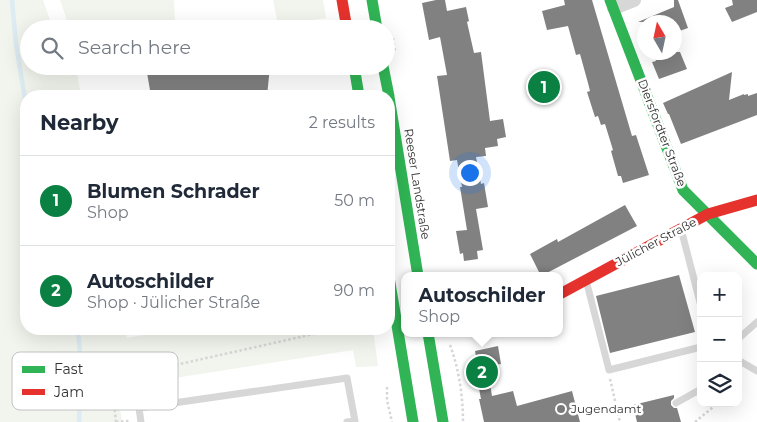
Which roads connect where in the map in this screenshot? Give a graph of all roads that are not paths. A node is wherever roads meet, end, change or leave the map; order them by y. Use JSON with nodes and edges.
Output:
{"nodes":[{"id":1,"x":342,"y":0,"type":"edge"},
{"id":2,"x":372,"y":0,"type":"edge"},
{"id":3,"x":634,"y":0,"type":"edge"},
{"id":4,"x":612,"y":4,"type":"edge"},
{"id":5,"x":346,"y":20,"type":"edge"},
{"id":6,"x":375,"y":20,"type":"edge"},
{"id":7,"x":356,"y":75,"type":"edge"},
{"id":8,"x":385,"y":75,"type":"edge"},
{"id":9,"x":358,"y":90,"type":"edge"},
{"id":10,"x":388,"y":90,"type":"edge"},
{"id":11,"x":395,"y":134,"type":"edge"},
{"id":12,"x":757,"y":200,"type":"edge"},
{"id":13,"x":708,"y":214,"type":"junction"},
{"id":14,"x":681,"y":229,"type":"junction"},
{"id":15,"x":757,"y":264,"type":"edge"},
{"id":16,"x":417,"y":272,"type":"edge"},
{"id":17,"x":586,"y":280,"type":"junction"},
{"id":18,"x":697,"y":291,"type":"edge"},
{"id":19,"x":563,"y":292,"type":"edge"},
{"id":20,"x":395,"y":313,"type":"edge"},
{"id":21,"x":757,"y":322,"type":"edge"},
{"id":22,"x":742,"y":335,"type":"edge"},
{"id":23,"x":428,"y":337,"type":"edge"},
{"id":24,"x":697,"y":348,"type":"edge"},
{"id":25,"x":741,"y":362,"type":"edge"},
{"id":26,"x":757,"y":371,"type":"edge"},
{"id":27,"x":697,"y":392,"type":"edge"},
{"id":28,"x":178,"y":402,"type":"edge"},
{"id":29,"x":676,"y":403,"type":"dead end"},
{"id":30,"x":347,"y":422,"type":"edge"},
{"id":31,"x":413,"y":422,"type":"edge"},
{"id":32,"x":442,"y":422,"type":"edge"}],
"edges":[{"from":1,"to":5,"type":"main road"},
{"from":2,"to":6,"type":"main road"},
{"from":3,"to":4,"type":"street","name":"Diersfordter Straße"},
{"from":4,"to":13,"type":"main road","name":"Diersfordter Straße"},
{"from":7,"to":9,"type":"main road"},
{"from":8,"to":10,"type":"main road","name":"Reeser Landstraße"},
{"from":11,"to":16,"type":"main road","name":"Reeser Landstraße"},
{"from":12,"to":13,"type":"main road","name":"Jülicher Straße"},
{"from":13,"to":14,"type":"main road","name":"Jülicher Straße"},
{"from":13,"to":15,"type":"main road","name":"Diersfordter Straße"},
{"from":14,"to":17,"type":"main road","name":"Jülicher Straße"},
{"from":14,"to":18,"type":"lane"},
{"from":17,"to":19,"type":"main road","name":"Jülicher Straße"},
{"from":17,"to":24,"type":"lane"},
{"from":20,"to":31,"type":"main road"},
{"from":21,"to":22,"type":"lane"},
{"from":23,"to":32,"type":"main road"},
{"from":25,"to":26,"type":"lane"},
{"from":27,"to":29,"type":"lane"},
{"from":28,"to":30,"type":"lane"}]}
